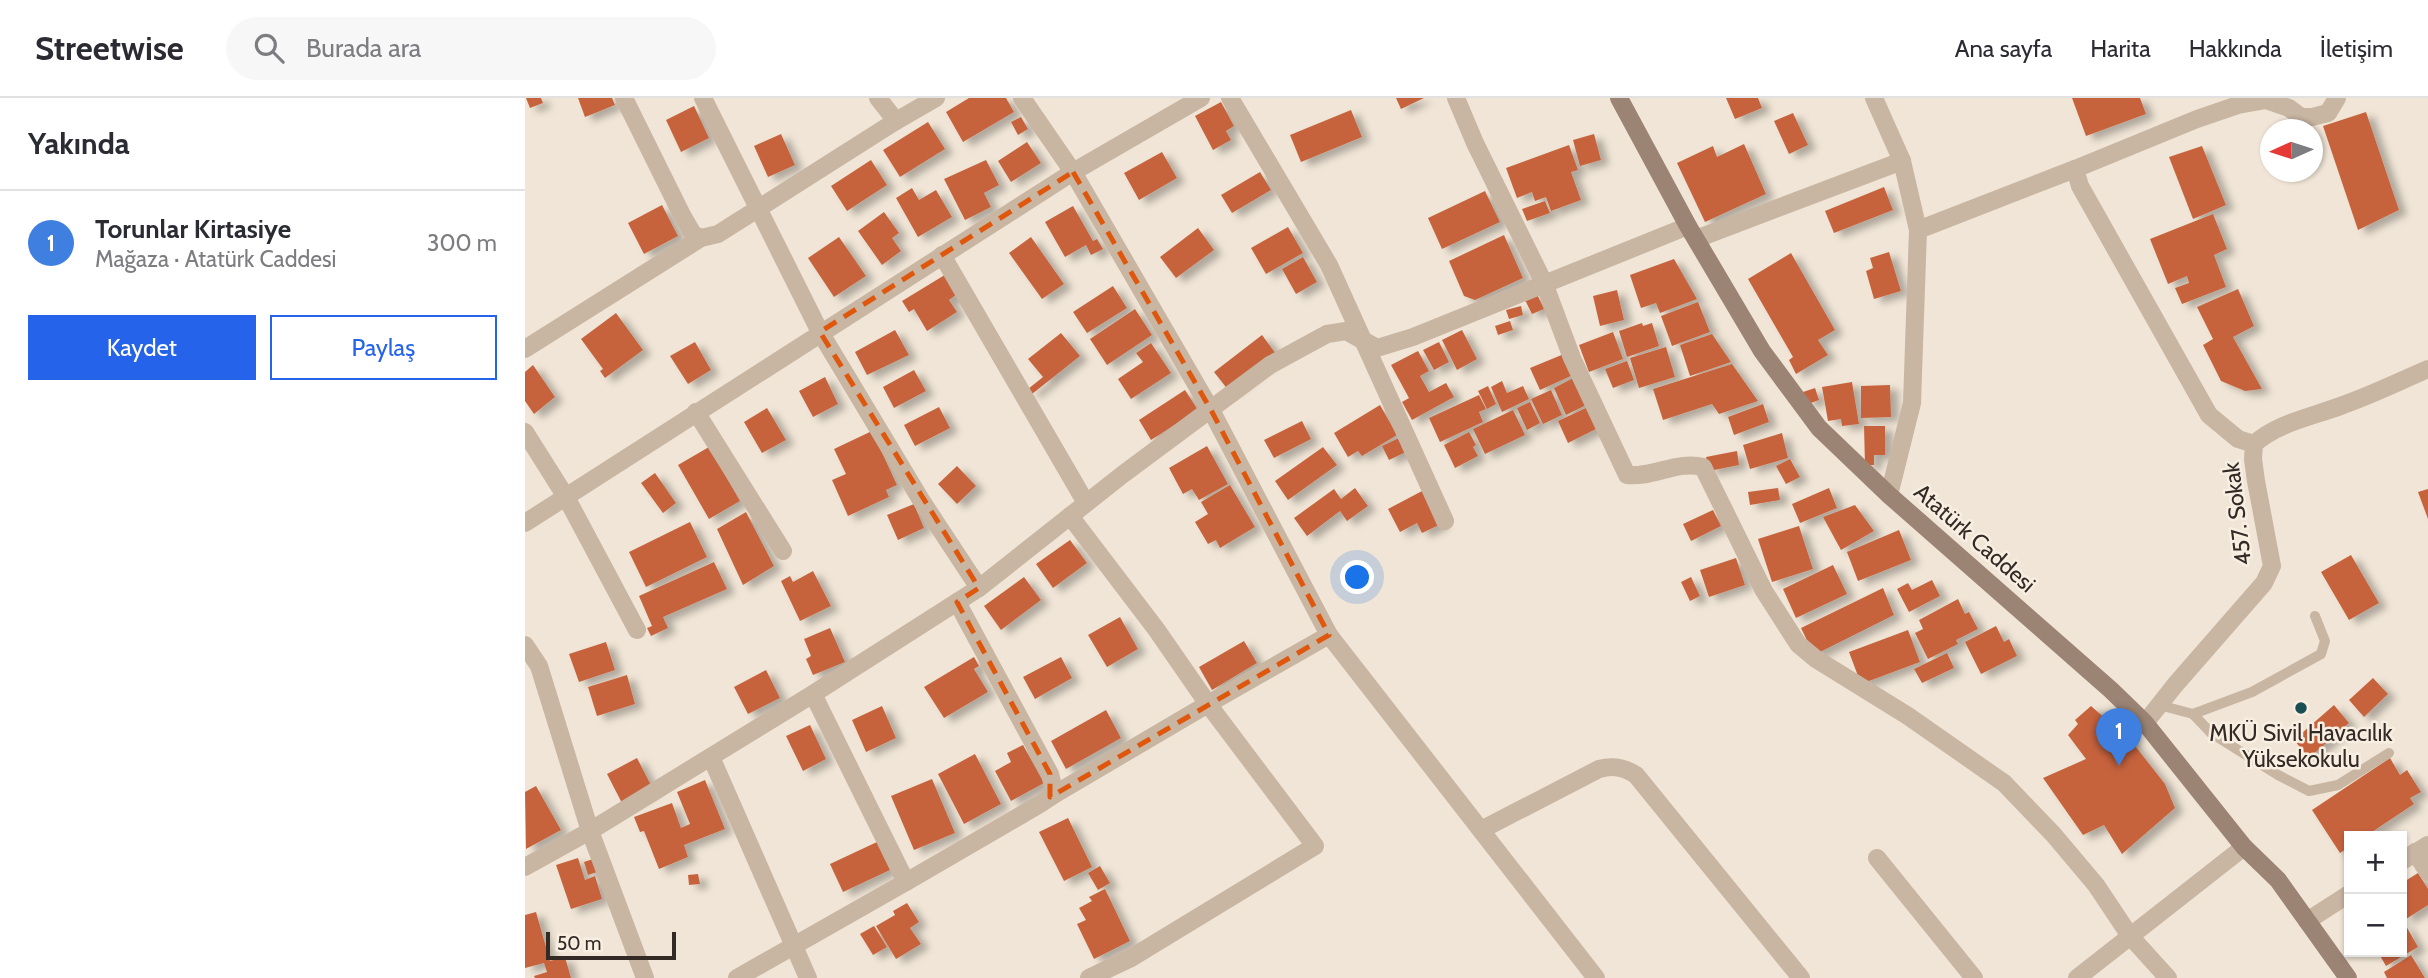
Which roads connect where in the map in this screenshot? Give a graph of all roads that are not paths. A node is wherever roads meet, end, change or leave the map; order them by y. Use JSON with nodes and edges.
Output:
{"nodes":[{"id":1,"x":624,"y":98,"type":"edge"},
{"id":2,"x":703,"y":98,"type":"edge"},
{"id":3,"x":879,"y":98,"type":"edge"},
{"id":4,"x":936,"y":98,"type":"edge"},
{"id":5,"x":1022,"y":98,"type":"edge"},
{"id":6,"x":1201,"y":98,"type":"edge"},
{"id":7,"x":1230,"y":98,"type":"edge"},
{"id":8,"x":1456,"y":98,"type":"edge"},
{"id":9,"x":1619,"y":98,"type":"edge"},
{"id":10,"x":1874,"y":98,"type":"edge"},
{"id":11,"x":2337,"y":98,"type":"edge"},
{"id":12,"x":2227,"y":103,"type":"edge"},
{"id":13,"x":896,"y":121,"type":"junction"},
{"id":14,"x":1902,"y":161,"type":"junction"},
{"id":15,"x":2075,"y":169,"type":"junction"},
{"id":16,"x":1073,"y":172,"type":"junction"},
{"id":17,"x":757,"y":208,"type":"junction"},
{"id":18,"x":1918,"y":230,"type":"junction"},
{"id":19,"x":1692,"y":233,"type":"junction"},
{"id":20,"x":701,"y":239,"type":"junction"},
{"id":21,"x":942,"y":255,"type":"junction"},
{"id":22,"x":1544,"y":283,"type":"junction"},
{"id":23,"x":820,"y":332,"type":"junction"},
{"id":24,"x":1361,"y":339,"type":"junction"},
{"id":25,"x":525,"y":349,"type":"edge"},
{"id":26,"x":2428,"y":369,"type":"edge"},
{"id":27,"x":1211,"y":410,"type":"junction"},
{"id":28,"x":696,"y":412,"type":"junction"},
{"id":29,"x":525,"y":432,"type":"edge"},
{"id":30,"x":2254,"y":444,"type":"junction"},
{"id":31,"x":1889,"y":495,"type":"junction"},
{"id":32,"x":566,"y":497,"type":"junction"},
{"id":33,"x":1086,"y":503,"type":"junction"},
{"id":34,"x":1070,"y":516,"type":"junction"},
{"id":35,"x":1445,"y":521,"type":"dead end"},
{"id":36,"x":525,"y":523,"type":"edge"},
{"id":37,"x":783,"y":551,"type":"dead end"},
{"id":38,"x":979,"y":588,"type":"junction"},
{"id":39,"x":957,"y":601,"type":"junction"},
{"id":40,"x":2315,"y":616,"type":"dead end"},
{"id":41,"x":637,"y":630,"type":"dead end"},
{"id":42,"x":1329,"y":635,"type":"junction"},
{"id":43,"x":525,"y":645,"type":"edge"},
{"id":44,"x":813,"y":694,"type":"junction"},
{"id":45,"x":1208,"y":704,"type":"junction"},
{"id":46,"x":2159,"y":705,"type":"junction"},
{"id":47,"x":2193,"y":714,"type":"junction"},
{"id":48,"x":2145,"y":723,"type":"junction"},
{"id":49,"x":2389,"y":753,"type":"dead end"},
{"id":50,"x":711,"y":757,"type":"junction"},
{"id":51,"x":1051,"y":797,"type":"junction"},
{"id":52,"x":1481,"y":830,"type":"junction"},
{"id":53,"x":590,"y":831,"type":"junction"},
{"id":54,"x":2244,"y":847,"type":"junction"},
{"id":55,"x":2415,"y":853,"type":"edge"},
{"id":56,"x":1877,"y":858,"type":"dead end"},
{"id":57,"x":525,"y":867,"type":"edge"},
{"id":58,"x":2428,"y":872,"type":"edge"},
{"id":59,"x":905,"y":882,"type":"junction"},
{"id":60,"x":2344,"y":897,"type":"edge"},
{"id":61,"x":2307,"y":921,"type":"junction"},
{"id":62,"x":2130,"y":936,"type":"junction"},
{"id":63,"x":794,"y":946,"type":"junction"},
{"id":64,"x":645,"y":978,"type":"edge"},
{"id":65,"x":737,"y":978,"type":"edge"},
{"id":66,"x":808,"y":978,"type":"edge"},
{"id":67,"x":1089,"y":978,"type":"edge"},
{"id":68,"x":1596,"y":978,"type":"edge"},
{"id":69,"x":1801,"y":978,"type":"edge"},
{"id":70,"x":1974,"y":978,"type":"edge"},
{"id":71,"x":2077,"y":978,"type":"edge"},
{"id":72,"x":2168,"y":978,"type":"edge"},
{"id":73,"x":2347,"y":978,"type":"edge"}],
"edges":[{"from":1,"to":20,"type":"street"},
{"from":2,"to":17,"type":"street"},
{"from":3,"to":13,"type":"street"},
{"from":4,"to":13,"type":"street"},
{"from":5,"to":16,"type":"street"},
{"from":6,"to":16,"type":"street"},
{"from":7,"to":24,"type":"street"},
{"from":8,"to":22,"type":"street"},
{"from":9,"to":19,"type":"main road","name":"Atatürk Caddesi"},
{"from":10,"to":14,"type":"street"},
{"from":11,"to":12,"type":"street"},
{"from":12,"to":15,"type":"street"},
{"from":13,"to":17,"type":"street"},
{"from":14,"to":18,"type":"street"},
{"from":14,"to":19,"type":"street"},
{"from":15,"to":18,"type":"street"},
{"from":15,"to":30,"type":"street"},
{"from":16,"to":21,"type":"street"},
{"from":16,"to":27,"type":"street"},
{"from":17,"to":20,"type":"street"},
{"from":17,"to":23,"type":"street"},
{"from":18,"to":31,"type":"street"},
{"from":19,"to":22,"type":"street"},
{"from":19,"to":31,"type":"main road","name":"Atatürk Caddesi"},
{"from":20,"to":25,"type":"street"},
{"from":21,"to":23,"type":"street"},
{"from":21,"to":33,"type":"street"},
{"from":22,"to":24,"type":"street"},
{"from":22,"to":62,"type":"street"},
{"from":23,"to":28,"type":"street"},
{"from":23,"to":38,"type":"street"},
{"from":24,"to":27,"type":"street"},
{"from":24,"to":35,"type":"street"},
{"from":26,"to":30,"type":"street","name":"457. Sokak"},
{"from":27,"to":33,"type":"street"},
{"from":27,"to":42,"type":"street"},
{"from":28,"to":32,"type":"street"},
{"from":28,"to":37,"type":"street"},
{"from":29,"to":32,"type":"street"},
{"from":30,"to":46,"type":"street","name":"457. Sokak"},
{"from":31,"to":48,"type":"main road","name":"Atatürk Caddesi"},
{"from":32,"to":36,"type":"street"},
{"from":32,"to":41,"type":"street"},
{"from":33,"to":34,"type":"street"},
{"from":34,"to":38,"type":"street"},
{"from":34,"to":45,"type":"street"},
{"from":38,"to":39,"type":"street"},
{"from":39,"to":44,"type":"street"},
{"from":39,"to":51,"type":"street"},
{"from":40,"to":47,"type":"lane"},
{"from":42,"to":45,"type":"street"},
{"from":42,"to":52,"type":"street"},
{"from":43,"to":53,"type":"street"},
{"from":44,"to":50,"type":"street"},
{"from":44,"to":59,"type":"street"},
{"from":45,"to":51,"type":"street"},
{"from":45,"to":67,"type":"street"},
{"from":46,"to":47,"type":"lane"},
{"from":46,"to":48,"type":"street","name":"457. Sokak"},
{"from":47,"to":49,"type":"lane"},
{"from":48,"to":54,"type":"main road","name":"Atatürk Caddesi"},
{"from":50,"to":53,"type":"street"},
{"from":50,"to":63,"type":"street"},
{"from":51,"to":59,"type":"street"},
{"from":52,"to":68,"type":"street"},
{"from":52,"to":69,"type":"street"},
{"from":53,"to":57,"type":"street"},
{"from":53,"to":64,"type":"street"},
{"from":54,"to":61,"type":"main road","name":"Atatürk Caddesi"},
{"from":54,"to":62,"type":"street"},
{"from":55,"to":58,"type":"street"},
{"from":56,"to":70,"type":"street"},
{"from":59,"to":63,"type":"street"},
{"from":60,"to":61,"type":"street"},
{"from":61,"to":73,"type":"main road","name":"Atatürk Caddesi"},
{"from":62,"to":71,"type":"street"},
{"from":62,"to":72,"type":"street"},
{"from":63,"to":65,"type":"street"},
{"from":63,"to":66,"type":"street"}]}
